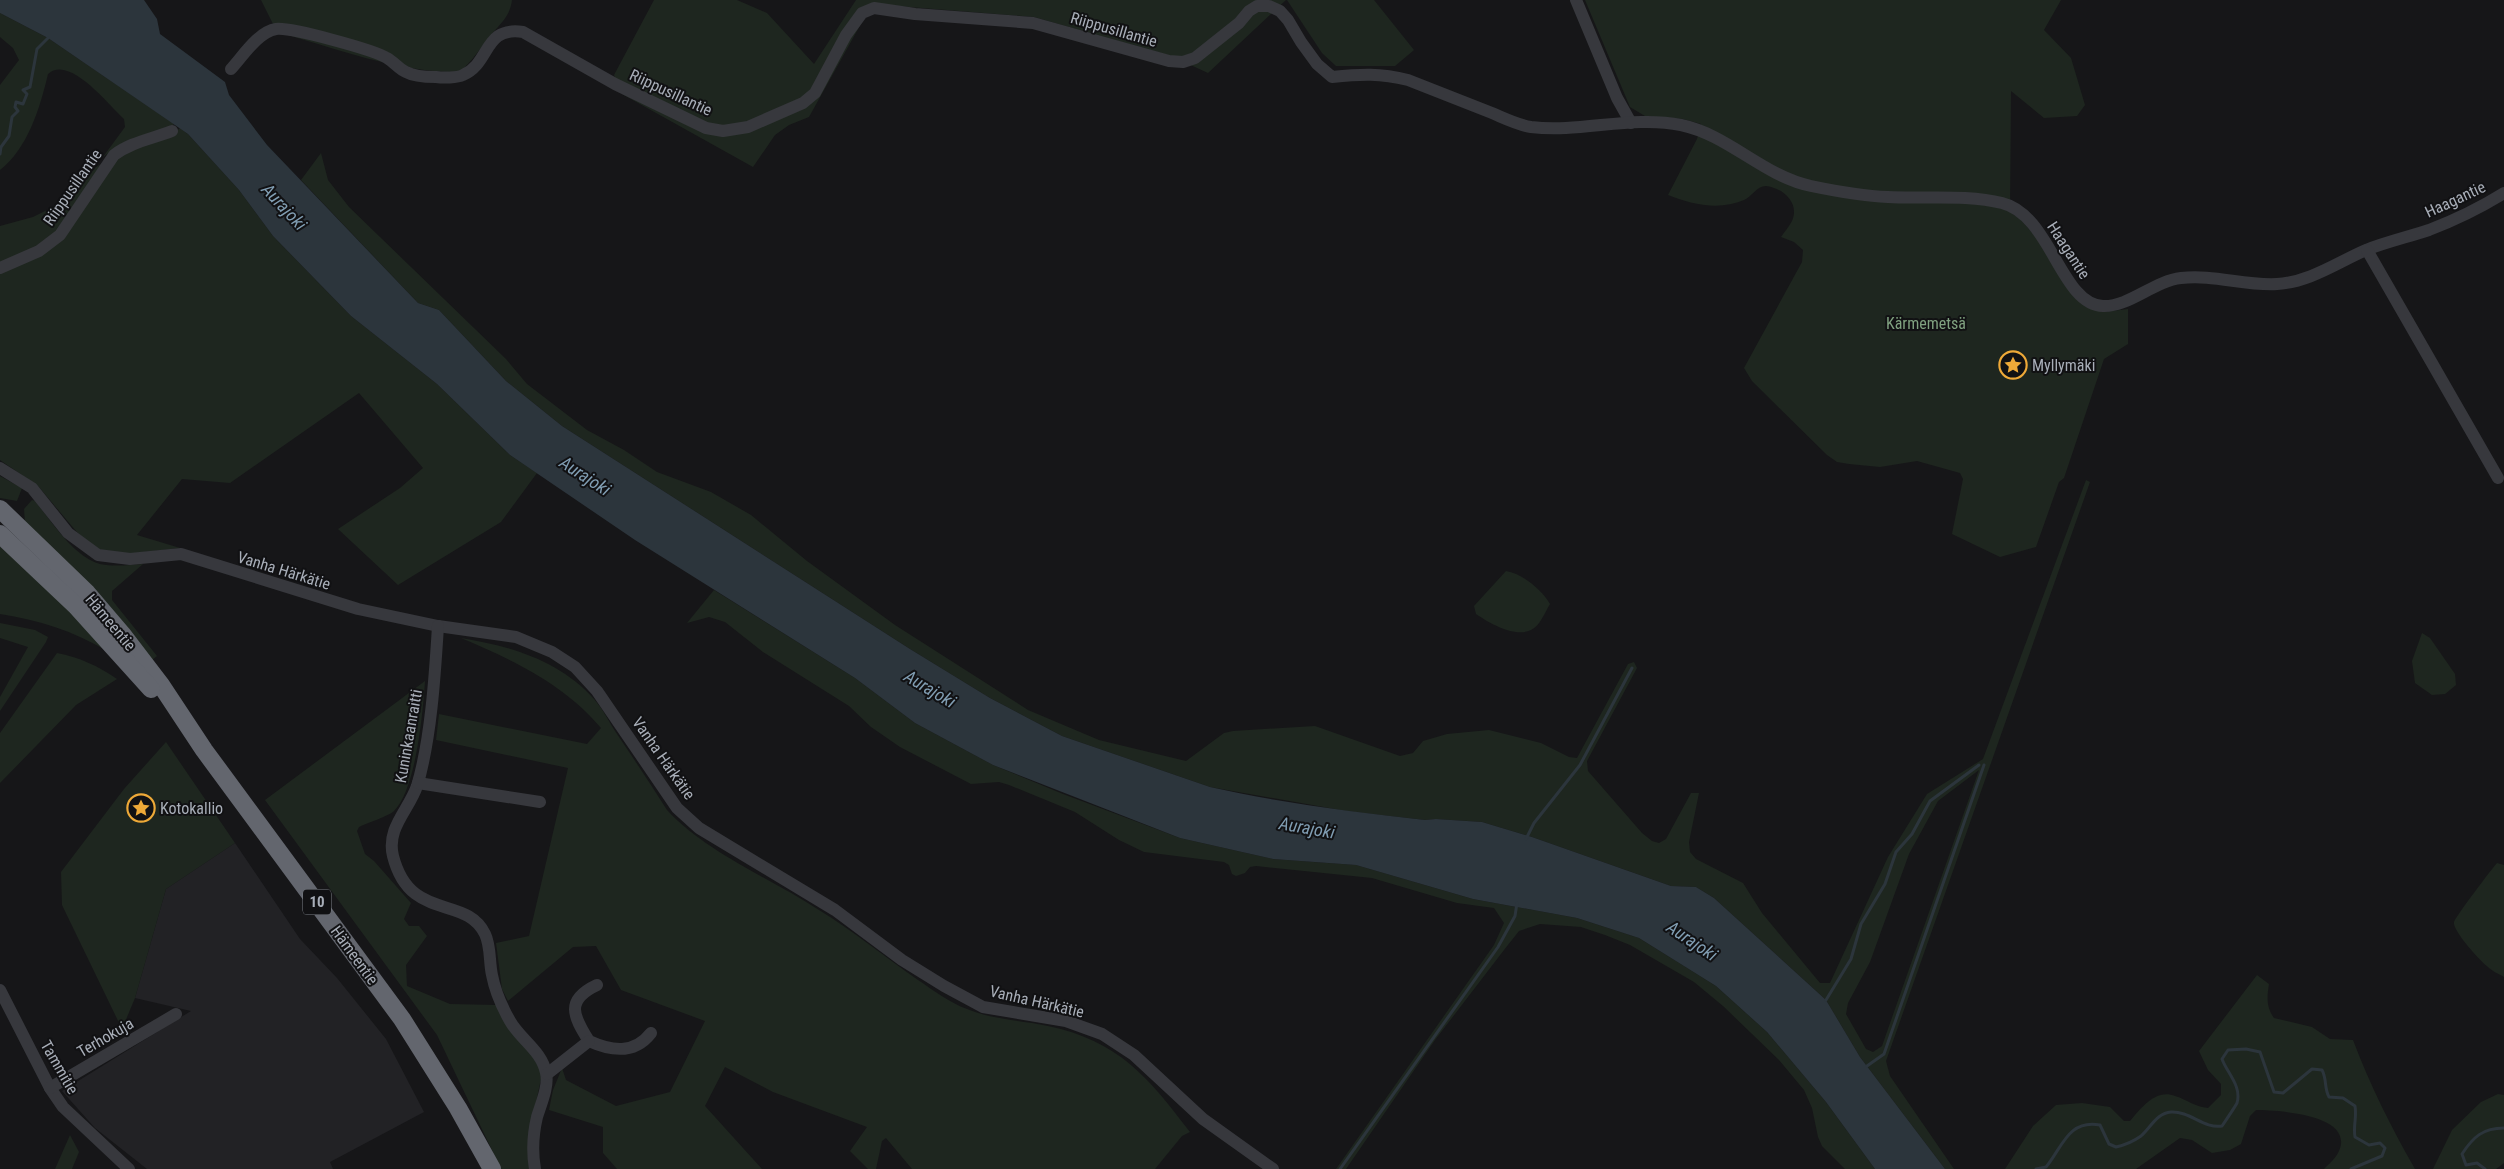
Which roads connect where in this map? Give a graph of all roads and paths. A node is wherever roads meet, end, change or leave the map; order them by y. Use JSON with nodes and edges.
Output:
{"nodes":[{"id":1,"x":1576,"y":0,"type":"edge"},
{"id":2,"x":231,"y":69,"type":"dead end"},
{"id":3,"x":1630,"y":123,"type":"junction"},
{"id":4,"x":172,"y":131,"type":"dead end"},
{"id":5,"x":2504,"y":193,"type":"edge"},
{"id":6,"x":2367,"y":250,"type":"junction"},
{"id":7,"x":0,"y":268,"type":"edge"},
{"id":8,"x":0,"y":468,"type":"edge"},
{"id":9,"x":2498,"y":478,"type":"dead end"},
{"id":10,"x":0,"y":509,"type":"edge"},
{"id":11,"x":0,"y":534,"type":"edge"},
{"id":12,"x":438,"y":626,"type":"junction"},
{"id":13,"x":204,"y":750,"type":"junction"},
{"id":14,"x":418,"y":783,"type":"junction"},
{"id":15,"x":540,"y":802,"type":"dead end"},
{"id":16,"x":597,"y":985,"type":"dead end"},
{"id":17,"x":0,"y":990,"type":"edge"},
{"id":18,"x":176,"y":1014,"type":"dead end"},
{"id":19,"x":651,"y":1033,"type":"dead end"},
{"id":20,"x":588,"y":1041,"type":"junction"},
{"id":21,"x":547,"y":1074,"type":"junction"},
{"id":22,"x":50,"y":1088,"type":"junction"},
{"id":23,"x":128,"y":1169,"type":"edge"},
{"id":24,"x":492,"y":1169,"type":"edge"},
{"id":25,"x":535,"y":1169,"type":"edge"},
{"id":26,"x":1273,"y":1169,"type":"edge"}],
"edges":[{"from":1,"to":3,"type":"street"},
{"from":2,"to":3,"type":"street","name":"Riippusillantie"},
{"from":3,"to":6,"type":"street","name":"Haagantie"},
{"from":4,"to":7,"type":"street","name":"Riippusillantie"},
{"from":5,"to":6,"type":"street","name":"Haagantie"},
{"from":6,"to":9,"type":"street"},
{"from":8,"to":12,"type":"street","name":"Vanha Härkätie"},
{"from":10,"to":13,"type":"highway","name":"Hämeentie","number":"10"},
{"from":11,"to":13,"type":"highway","name":"Hämeentie","number":"10"},
{"from":12,"to":14,"type":"street","name":"Kuninkaanraitti"},
{"from":12,"to":26,"type":"street","name":"Vanha Härkätie"},
{"from":13,"to":24,"type":"highway","name":"Hämeentie","number":"10"},
{"from":14,"to":15,"type":"street"},
{"from":14,"to":21,"type":"street","name":"Kuninkaanraitti"},
{"from":16,"to":20,"type":"street"},
{"from":17,"to":22,"type":"street","name":"Tammitie"},
{"from":18,"to":22,"type":"street","name":"Terhokuja"},
{"from":19,"to":20,"type":"street"},
{"from":20,"to":21,"type":"street"},
{"from":21,"to":25,"type":"street"},
{"from":22,"to":23,"type":"street","name":"Tammitie"}]}
